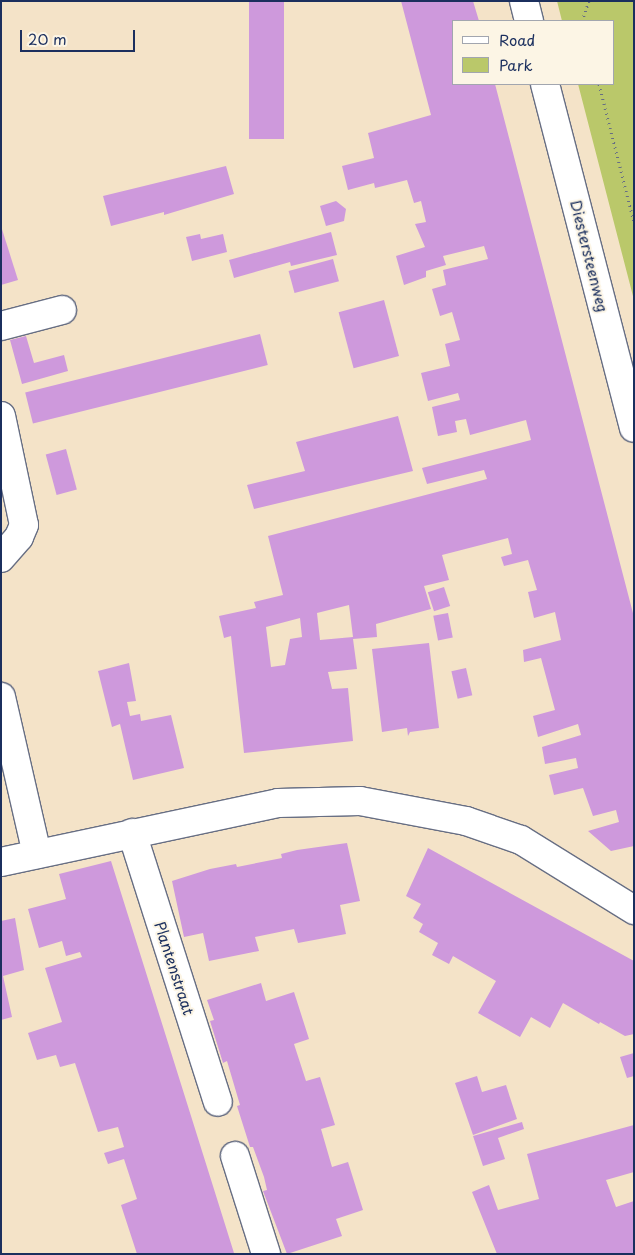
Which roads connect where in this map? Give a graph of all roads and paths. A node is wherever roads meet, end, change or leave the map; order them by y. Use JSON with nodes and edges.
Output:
{"nodes":[{"id":1,"x":524,"y":1,"type":"edge"},
{"id":2,"x":589,"y":1,"type":"edge"},
{"id":3,"x":529,"y":20,"type":"edge"},
{"id":4,"x":582,"y":20,"type":"edge"},
{"id":5,"x":545,"y":85,"type":"edge"},
{"id":6,"x":599,"y":85,"type":"edge"},
{"id":7,"x":634,"y":222,"type":"edge"},
{"id":8,"x":62,"y":310,"type":"dead end"},
{"id":9,"x":1,"y":326,"type":"edge"},
{"id":10,"x":1,"y":416,"type":"edge"},
{"id":11,"x":634,"y":428,"type":"edge"},
{"id":12,"x":1,"y":558,"type":"edge"},
{"id":13,"x":1,"y":697,"type":"edge"},
{"id":14,"x":132,"y":833,"type":"junction"},
{"id":15,"x":37,"y":854,"type":"junction"},
{"id":16,"x":1,"y":862,"type":"edge"},
{"id":17,"x":634,"y":910,"type":"edge"},
{"id":18,"x":218,"y":1102,"type":"dead end"},
{"id":19,"x":235,"y":1156,"type":"dead end"},
{"id":20,"x":266,"y":1254,"type":"edge"}],
"edges":[{"from":1,"to":3,"type":"street"},
{"from":2,"to":4,"type":"path"},
{"from":5,"to":11,"type":"street","name":"Diestersteenweg"},
{"from":6,"to":7,"type":"path"},
{"from":8,"to":9,"type":"street"},
{"from":10,"to":12,"type":"street"},
{"from":13,"to":15,"type":"street"},
{"from":14,"to":15,"type":"street"},
{"from":14,"to":17,"type":"street"},
{"from":14,"to":18,"type":"street","name":"Plantenstraat"},
{"from":15,"to":16,"type":"street"},
{"from":19,"to":20,"type":"street"}]}
